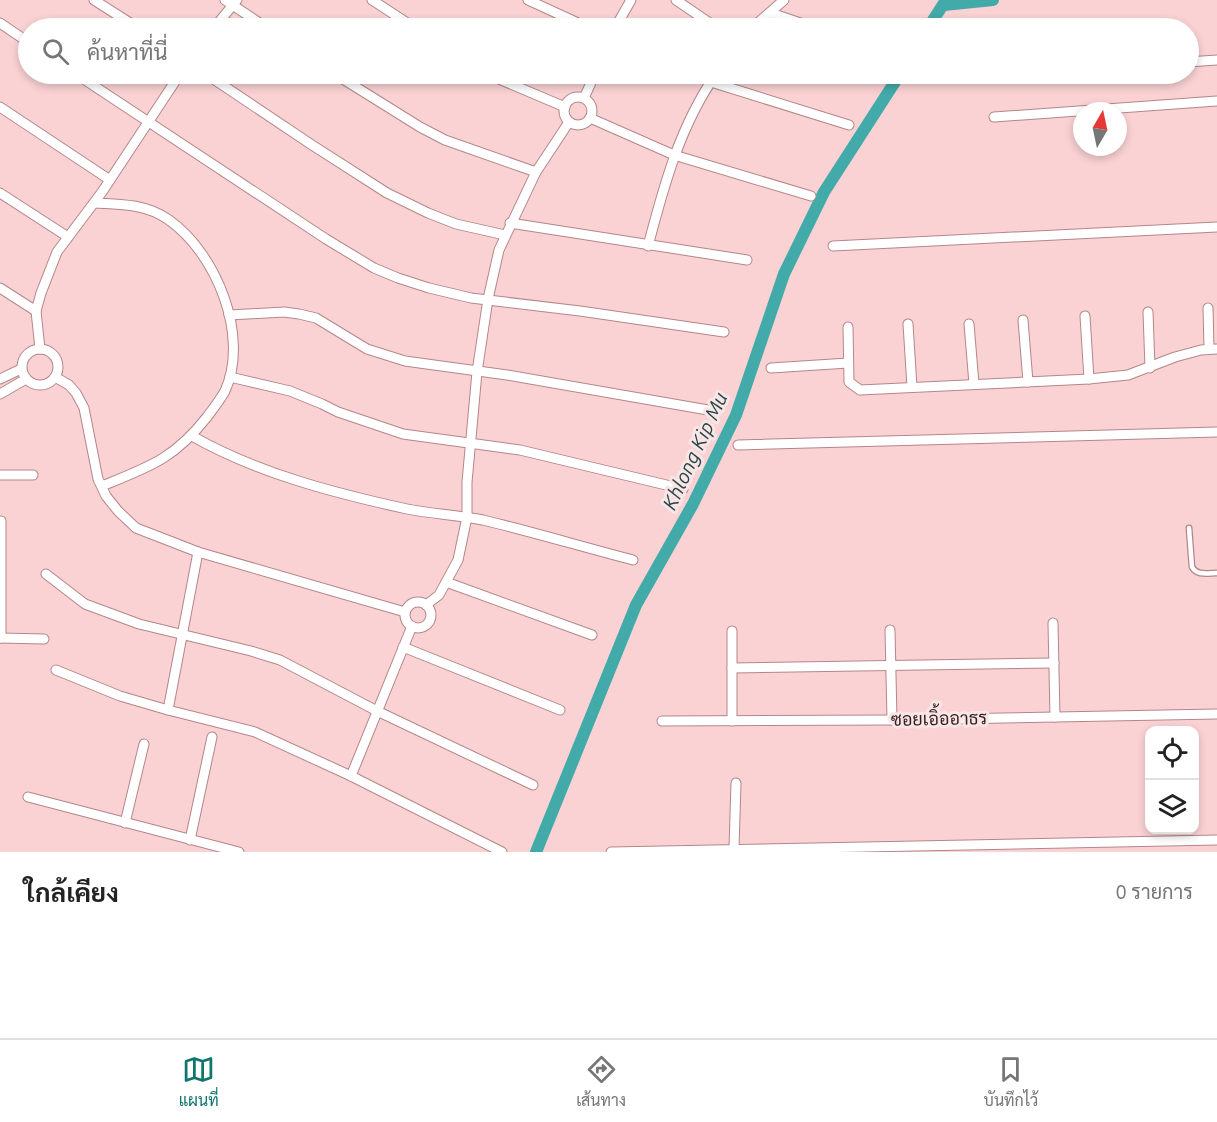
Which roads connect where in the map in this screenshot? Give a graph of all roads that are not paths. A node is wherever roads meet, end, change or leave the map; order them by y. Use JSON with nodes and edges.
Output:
{"nodes":[{"id":1,"x":94,"y":0,"type":"edge"},
{"id":2,"x":372,"y":0,"type":"edge"},
{"id":3,"x":528,"y":0,"type":"edge"},
{"id":4,"x":630,"y":0,"type":"edge"},
{"id":5,"x":676,"y":0,"type":"edge"},
{"id":6,"x":784,"y":0,"type":"edge"},
{"id":7,"x":231,"y":2,"type":"edge"},
{"id":8,"x":771,"y":13,"type":"junction"},
{"id":9,"x":122,"y":18,"type":"edge"},
{"id":10,"x":221,"y":18,"type":"edge"},
{"id":11,"x":253,"y":18,"type":"edge"},
{"id":12,"x":400,"y":18,"type":"edge"},
{"id":13,"x":567,"y":18,"type":"edge"},
{"id":14,"x":620,"y":18,"type":"edge"},
{"id":15,"x":702,"y":18,"type":"edge"},
{"id":16,"x":765,"y":18,"type":"edge"},
{"id":17,"x":786,"y":18,"type":"edge"},
{"id":18,"x":0,"y":23,"type":"edge"},
{"id":19,"x":18,"y":35,"type":"edge"},
{"id":20,"x":1217,"y":60,"type":"edge"},
{"id":21,"x":1199,"y":61,"type":"edge"},
{"id":22,"x":91,"y":84,"type":"edge"},
{"id":23,"x":174,"y":84,"type":"edge"},
{"id":24,"x":221,"y":84,"type":"edge"},
{"id":25,"x":351,"y":84,"type":"edge"},
{"id":26,"x":510,"y":84,"type":"edge"},
{"id":27,"x":590,"y":84,"type":"edge"},
{"id":28,"x":710,"y":84,"type":"edge"},
{"id":29,"x":731,"y":84,"type":"edge"},
{"id":30,"x":584,"y":98,"type":"junction"},
{"id":31,"x":1217,"y":101,"type":"edge"},
{"id":32,"x":0,"y":107,"type":"edge"},
{"id":33,"x":564,"y":107,"type":"junction"},
{"id":34,"x":994,"y":117,"type":"dead end"},
{"id":35,"x":590,"y":118,"type":"junction"},
{"id":36,"x":149,"y":122,"type":"junction"},
{"id":37,"x":569,"y":122,"type":"junction"},
{"id":38,"x":849,"y":125,"type":"dead end"},
{"id":39,"x":674,"y":155,"type":"junction"},
{"id":40,"x":536,"y":172,"type":"junction"},
{"id":41,"x":110,"y":180,"type":"junction"},
{"id":42,"x":0,"y":193,"type":"edge"},
{"id":43,"x":811,"y":196,"type":"dead end"},
{"id":44,"x":94,"y":203,"type":"junction"},
{"id":45,"x":510,"y":223,"type":"junction"},
{"id":46,"x":1217,"y":227,"type":"edge"},
{"id":47,"x":505,"y":235,"type":"junction"},
{"id":48,"x":68,"y":237,"type":"junction"},
{"id":49,"x":648,"y":246,"type":"junction"},
{"id":50,"x":833,"y":246,"type":"dead end"},
{"id":51,"x":747,"y":261,"type":"dead end"},
{"id":52,"x":0,"y":288,"type":"edge"},
{"id":53,"x":488,"y":299,"type":"junction"},
{"id":54,"x":1208,"y":308,"type":"dead end"},
{"id":55,"x":36,"y":311,"type":"junction"},
{"id":56,"x":1148,"y":312,"type":"dead end"},
{"id":57,"x":229,"y":315,"type":"junction"},
{"id":58,"x":1085,"y":316,"type":"dead end"},
{"id":59,"x":1023,"y":320,"type":"dead end"},
{"id":60,"x":908,"y":324,"type":"dead end"},
{"id":61,"x":969,"y":324,"type":"dead end"},
{"id":62,"x":848,"y":327,"type":"dead end"},
{"id":63,"x":724,"y":332,"type":"dead end"},
{"id":64,"x":40,"y":348,"type":"junction"},
{"id":65,"x":1213,"y":349,"type":"edge"},
{"id":66,"x":848,"y":363,"type":"junction"},
{"id":67,"x":771,"y":368,"type":"dead end"},
{"id":68,"x":1150,"y":368,"type":"junction"},
{"id":69,"x":21,"y":369,"type":"junction"},
{"id":70,"x":477,"y":372,"type":"junction"},
{"id":71,"x":55,"y":377,"type":"junction"},
{"id":72,"x":230,"y":377,"type":"junction"},
{"id":73,"x":0,"y":379,"type":"edge"},
{"id":74,"x":1089,"y":379,"type":"junction"},
{"id":75,"x":26,"y":380,"type":"junction"},
{"id":76,"x":1028,"y":382,"type":"junction"},
{"id":77,"x":974,"y":384,"type":"junction"},
{"id":78,"x":912,"y":387,"type":"junction"},
{"id":79,"x":0,"y":394,"type":"edge"},
{"id":80,"x":708,"y":410,"type":"dead end"},
{"id":81,"x":1217,"y":432,"type":"edge"},
{"id":82,"x":192,"y":436,"type":"junction"},
{"id":83,"x":472,"y":442,"type":"junction"},
{"id":84,"x":738,"y":445,"type":"dead end"},
{"id":85,"x":0,"y":475,"type":"edge"},
{"id":86,"x":33,"y":475,"type":"dead end"},
{"id":87,"x":102,"y":486,"type":"junction"},
{"id":88,"x":683,"y":489,"type":"dead end"},
{"id":89,"x":466,"y":517,"type":"junction"},
{"id":90,"x":0,"y":521,"type":"edge"},
{"id":91,"x":1189,"y":528,"type":"dead end"},
{"id":92,"x":198,"y":552,"type":"junction"},
{"id":93,"x":633,"y":560,"type":"dead end"},
{"id":94,"x":1217,"y":573,"type":"edge"},
{"id":95,"x":46,"y":574,"type":"dead end"},
{"id":96,"x":446,"y":582,"type":"junction"},
{"id":97,"x":426,"y":605,"type":"junction"},
{"id":98,"x":405,"y":612,"type":"junction"},
{"id":99,"x":1053,"y":623,"type":"dead end"},
{"id":100,"x":412,"y":626,"type":"junction"},
{"id":101,"x":890,"y":630,"type":"dead end"},
{"id":102,"x":732,"y":631,"type":"dead end"},
{"id":103,"x":181,"y":635,"type":"junction"},
{"id":104,"x":591,"y":635,"type":"dead end"},
{"id":105,"x":1,"y":638,"type":"edge"},
{"id":106,"x":44,"y":639,"type":"dead end"},
{"id":107,"x":403,"y":647,"type":"junction"},
{"id":108,"x":1054,"y":663,"type":"junction"},
{"id":109,"x":891,"y":667,"type":"junction"},
{"id":110,"x":732,"y":668,"type":"junction"},
{"id":111,"x":56,"y":670,"type":"dead end"},
{"id":112,"x":168,"y":710,"type":"junction"},
{"id":113,"x":560,"y":710,"type":"dead end"},
{"id":114,"x":377,"y":711,"type":"junction"},
{"id":115,"x":1217,"y":714,"type":"edge"},
{"id":116,"x":1055,"y":717,"type":"junction"},
{"id":117,"x":892,"y":720,"type":"junction"},
{"id":118,"x":732,"y":721,"type":"junction"},
{"id":119,"x":662,"y":722,"type":"dead end"},
{"id":120,"x":212,"y":737,"type":"dead end"},
{"id":121,"x":144,"y":744,"type":"dead end"},
{"id":122,"x":351,"y":776,"type":"junction"},
{"id":123,"x":736,"y":783,"type":"dead end"},
{"id":124,"x":533,"y":785,"type":"dead end"},
{"id":125,"x":28,"y":797,"type":"dead end"},
{"id":126,"x":125,"y":823,"type":"junction"},
{"id":127,"x":190,"y":840,"type":"junction"},
{"id":128,"x":1217,"y":840,"type":"edge"},
{"id":129,"x":734,"y":848,"type":"junction"},
{"id":130,"x":941,"y":848,"type":"edge"},
{"id":131,"x":1011,"y":848,"type":"edge"},
{"id":132,"x":236,"y":852,"type":"edge"},
{"id":133,"x":501,"y":852,"type":"edge"},
{"id":134,"x":611,"y":852,"type":"edge"}],
"edges":[{"from":1,"to":9,"type":"street"},
{"from":2,"to":12,"type":"street"},
{"from":3,"to":13,"type":"street"},
{"from":4,"to":14,"type":"street"},
{"from":5,"to":15,"type":"street"},
{"from":6,"to":8,"type":"street"},
{"from":7,"to":10,"type":"street"},
{"from":7,"to":11,"type":"street"},
{"from":8,"to":16,"type":"street"},
{"from":8,"to":17,"type":"street"},
{"from":18,"to":19,"type":"street"},
{"from":20,"to":21,"type":"street"},
{"from":22,"to":36,"type":"street"},
{"from":23,"to":36,"type":"street"},
{"from":24,"to":47,"type":"street"},
{"from":25,"to":40,"type":"street"},
{"from":26,"to":33,"type":"street"},
{"from":27,"to":30,"type":"street"},
{"from":28,"to":39,"type":"street"},
{"from":29,"to":38,"type":"street"},
{"from":30,"to":33,"type":"street"},
{"from":30,"to":35,"type":"street"},
{"from":31,"to":34,"type":"street"},
{"from":32,"to":41,"type":"street"},
{"from":33,"to":37,"type":"street"},
{"from":35,"to":37,"type":"street"},
{"from":35,"to":39,"type":"street"},
{"from":36,"to":41,"type":"street"},
{"from":36,"to":53,"type":"street"},
{"from":37,"to":40,"type":"street"},
{"from":39,"to":43,"type":"street"},
{"from":39,"to":49,"type":"street"},
{"from":40,"to":45,"type":"street"},
{"from":41,"to":44,"type":"street"},
{"from":42,"to":48,"type":"street"},
{"from":44,"to":48,"type":"street"},
{"from":44,"to":57,"type":"street"},
{"from":45,"to":47,"type":"street"},
{"from":45,"to":49,"type":"street"},
{"from":46,"to":50,"type":"street"},
{"from":47,"to":53,"type":"street"},
{"from":48,"to":55,"type":"street"},
{"from":49,"to":51,"type":"street"},
{"from":52,"to":55,"type":"street"},
{"from":53,"to":63,"type":"street"},
{"from":53,"to":70,"type":"street"},
{"from":54,"to":65,"type":"street"},
{"from":55,"to":64,"type":"street"},
{"from":56,"to":68,"type":"street"},
{"from":57,"to":70,"type":"street"},
{"from":57,"to":72,"type":"street"},
{"from":58,"to":74,"type":"street"},
{"from":59,"to":76,"type":"street"},
{"from":60,"to":78,"type":"street"},
{"from":61,"to":77,"type":"street"},
{"from":62,"to":66,"type":"street"},
{"from":64,"to":69,"type":"street"},
{"from":64,"to":71,"type":"street"},
{"from":65,"to":68,"type":"street"},
{"from":66,"to":67,"type":"street"},
{"from":66,"to":78,"type":"street"},
{"from":68,"to":74,"type":"street"},
{"from":69,"to":73,"type":"street"},
{"from":69,"to":75,"type":"street"},
{"from":70,"to":80,"type":"street"},
{"from":70,"to":83,"type":"street"},
{"from":71,"to":75,"type":"street"},
{"from":71,"to":87,"type":"street"},
{"from":72,"to":82,"type":"street"},
{"from":72,"to":83,"type":"street"},
{"from":74,"to":76,"type":"street"},
{"from":75,"to":79,"type":"street"},
{"from":76,"to":77,"type":"street"},
{"from":77,"to":78,"type":"street"},
{"from":81,"to":84,"type":"street"},
{"from":82,"to":87,"type":"street"},
{"from":82,"to":89,"type":"street"},
{"from":83,"to":88,"type":"street"},
{"from":83,"to":89,"type":"street"},
{"from":85,"to":86,"type":"street"},
{"from":87,"to":92,"type":"street"},
{"from":89,"to":93,"type":"street"},
{"from":89,"to":96,"type":"street"},
{"from":90,"to":105,"type":"street"},
{"from":91,"to":94,"type":"lane"},
{"from":92,"to":98,"type":"street"},
{"from":92,"to":103,"type":"street"},
{"from":95,"to":103,"type":"street"},
{"from":96,"to":97,"type":"street"},
{"from":96,"to":104,"type":"street"},
{"from":97,"to":98,"type":"street"},
{"from":97,"to":100,"type":"street"},
{"from":98,"to":100,"type":"street"},
{"from":99,"to":108,"type":"street"},
{"from":100,"to":107,"type":"street"},
{"from":101,"to":109,"type":"street"},
{"from":102,"to":110,"type":"street"},
{"from":103,"to":112,"type":"street"},
{"from":103,"to":114,"type":"street"},
{"from":105,"to":106,"type":"street"},
{"from":107,"to":113,"type":"street"},
{"from":107,"to":114,"type":"street"},
{"from":108,"to":109,"type":"street"},
{"from":108,"to":116,"type":"street"},
{"from":109,"to":110,"type":"street"},
{"from":109,"to":117,"type":"street"},
{"from":110,"to":118,"type":"street"},
{"from":111,"to":112,"type":"street"},
{"from":112,"to":122,"type":"street"},
{"from":114,"to":122,"type":"street"},
{"from":114,"to":124,"type":"street"},
{"from":115,"to":116,"type":"street","name":"ซอยเอิ้ออาธร"},
{"from":116,"to":117,"type":"street","name":"ซอยเอิ้ออาธร"},
{"from":117,"to":118,"type":"street","name":"ซอยเอิ้ออาธร"},
{"from":118,"to":119,"type":"street","name":"ซอยเอิ้ออาธร"},
{"from":120,"to":127,"type":"street"},
{"from":121,"to":126,"type":"street"},
{"from":122,"to":133,"type":"street"},
{"from":123,"to":129,"type":"street"},
{"from":125,"to":126,"type":"street"},
{"from":126,"to":127,"type":"street"},
{"from":127,"to":132,"type":"street"},
{"from":128,"to":131,"type":"street"},
{"from":129,"to":130,"type":"street"},
{"from":129,"to":134,"type":"street"},
{"from":130,"to":131,"type":"street"}]}
